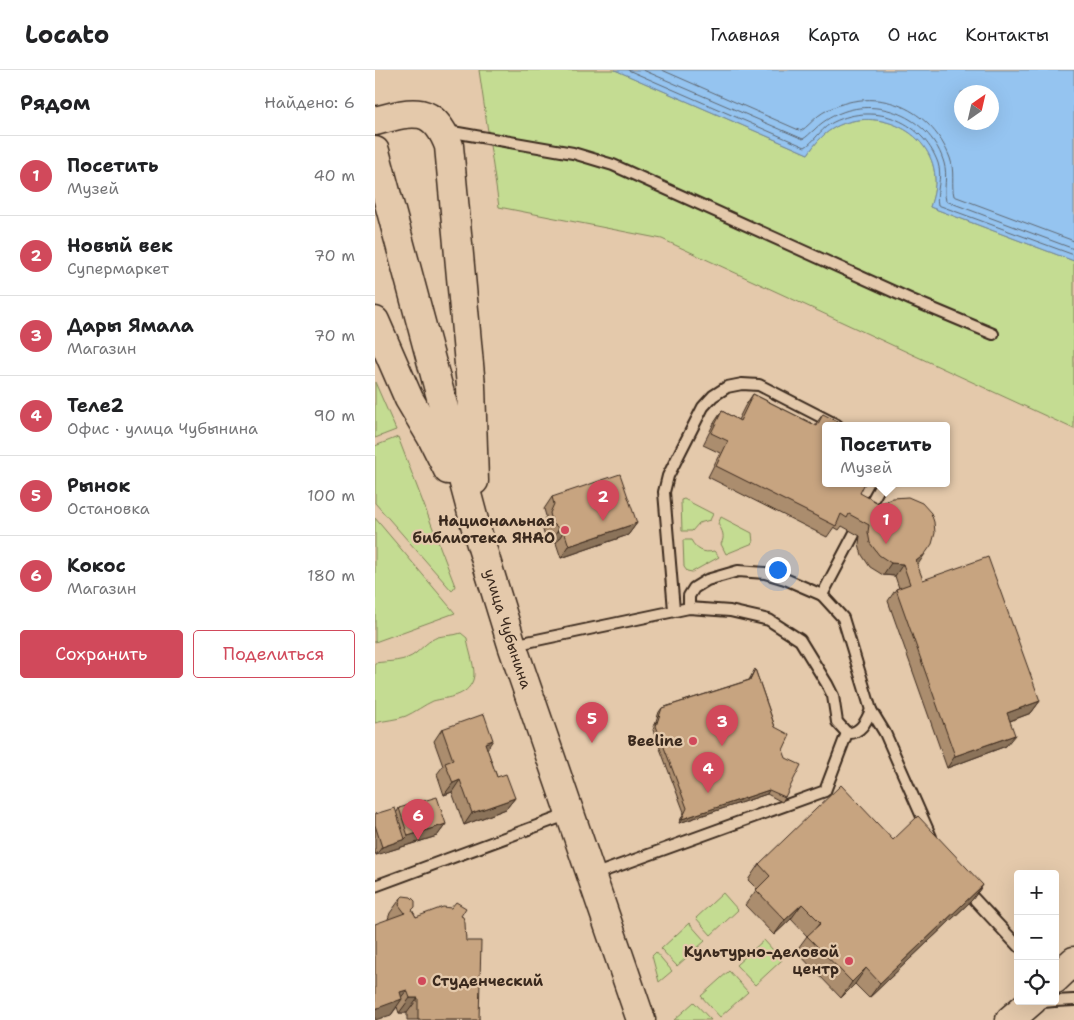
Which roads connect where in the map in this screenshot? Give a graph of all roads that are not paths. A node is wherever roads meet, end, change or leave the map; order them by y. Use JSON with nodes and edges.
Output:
{"nodes":[{"id":1,"x":375,"y":120,"type":"edge"},
{"id":2,"x":443,"y":131,"type":"junction"},
{"id":3,"x":375,"y":151,"type":"edge"},
{"id":4,"x":375,"y":321,"type":"edge"},
{"id":5,"x":993,"y":334,"type":"dead end"},
{"id":6,"x":831,"y":422,"type":"edge"},
{"id":7,"x":880,"y":487,"type":"edge"},
{"id":8,"x":476,"y":528,"type":"junction"},
{"id":9,"x":822,"y":595,"type":"junction"},
{"id":10,"x":689,"y":608,"type":"junction"},
{"id":11,"x":675,"y":610,"type":"junction"},
{"id":12,"x":512,"y":645,"type":"junction"},
{"id":13,"x":871,"y":710,"type":"junction"},
{"id":14,"x":847,"y":733,"type":"junction"},
{"id":15,"x":570,"y":814,"type":"junction"},
{"id":16,"x":935,"y":847,"type":"edge"},
{"id":17,"x":591,"y":876,"type":"junction"},
{"id":18,"x":957,"y":880,"type":"edge"},
{"id":19,"x":375,"y":886,"type":"edge"},
{"id":20,"x":1014,"y":942,"type":"edge"},
{"id":21,"x":1074,"y":961,"type":"edge"},
{"id":22,"x":1059,"y":975,"type":"edge"},
{"id":23,"x":1074,"y":1000,"type":"edge"},
{"id":24,"x":1059,"y":1002,"type":"edge"},
{"id":25,"x":641,"y":1020,"type":"edge"}],
"edges":[{"from":1,"to":2,"type":"main road"},
{"from":2,"to":5,"type":"lane"},
{"from":2,"to":8,"type":"main road"},
{"from":3,"to":8,"type":"main road","name":"улица Чубынина"},
{"from":4,"to":8,"type":"main road"},
{"from":6,"to":11,"type":"lane"},
{"from":7,"to":9,"type":"lane"},
{"from":8,"to":12,"type":"main road","name":"улица Чубынина"},
{"from":9,"to":10,"type":"lane"},
{"from":9,"to":13,"type":"lane"},
{"from":10,"to":11,"type":"lane"},
{"from":10,"to":14,"type":"lane"},
{"from":11,"to":12,"type":"lane"},
{"from":12,"to":15,"type":"main road","name":"улица Чубынина"},
{"from":13,"to":14,"type":"lane"},
{"from":13,"to":16,"type":"lane"},
{"from":14,"to":17,"type":"lane"},
{"from":15,"to":17,"type":"main road","name":"улица Чубынина"},
{"from":15,"to":19,"type":"lane"},
{"from":17,"to":25,"type":"main road","name":"улица Чубынина"},
{"from":18,"to":20,"type":"lane"},
{"from":21,"to":22,"type":"main road"},
{"from":23,"to":24,"type":"lane"}]}
